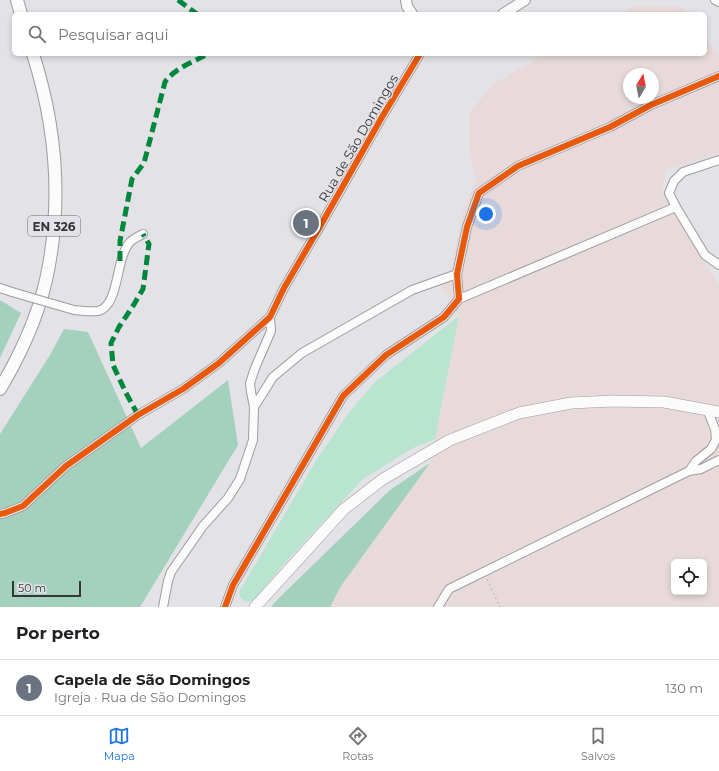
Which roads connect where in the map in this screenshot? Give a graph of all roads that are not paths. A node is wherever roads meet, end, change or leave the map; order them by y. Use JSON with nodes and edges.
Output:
{"nodes":[{"id":1,"x":17,"y":0,"type":"edge"},
{"id":2,"x":406,"y":0,"type":"edge"},
{"id":3,"x":525,"y":0,"type":"edge"},
{"id":4,"x":715,"y":0,"type":"edge"},
{"id":5,"x":719,"y":2,"type":"edge"},
{"id":6,"x":20,"y":12,"type":"edge"},
{"id":7,"x":411,"y":12,"type":"edge"},
{"id":8,"x":506,"y":12,"type":"edge"},
{"id":9,"x":34,"y":56,"type":"edge"},
{"id":10,"x":419,"y":56,"type":"edge"},
{"id":11,"x":719,"y":76,"type":"edge"},
{"id":12,"x":719,"y":160,"type":"edge"},
{"id":13,"x":676,"y":207,"type":"junction"},
{"id":14,"x":142,"y":234,"type":"dead end"},
{"id":15,"x":719,"y":265,"type":"edge"},
{"id":16,"x":457,"y":274,"type":"junction"},
{"id":17,"x":0,"y":288,"type":"edge"},
{"id":18,"x":459,"y":299,"type":"junction"},
{"id":19,"x":270,"y":317,"type":"junction"},
{"id":20,"x":0,"y":389,"type":"edge"},
{"id":21,"x":254,"y":407,"type":"junction"},
{"id":22,"x":706,"y":409,"type":"junction"},
{"id":23,"x":719,"y":412,"type":"edge"},
{"id":24,"x":717,"y":439,"type":"edge"},
{"id":25,"x":719,"y":460,"type":"edge"},
{"id":26,"x":689,"y":471,"type":"junction"},
{"id":27,"x":0,"y":514,"type":"edge"},
{"id":28,"x":163,"y":607,"type":"edge"},
{"id":29,"x":225,"y":607,"type":"edge"},
{"id":30,"x":255,"y":607,"type":"edge"},
{"id":31,"x":438,"y":607,"type":"edge"}],
"edges":[{"from":1,"to":6,"type":"main road"},
{"from":2,"to":7,"type":"street"},
{"from":3,"to":8,"type":"street"},
{"from":4,"to":5,"type":"street"},
{"from":9,"to":20,"type":"main road","number":"EN 326"},
{"from":10,"to":19,"type":"street","name":"Rua de São Domingos"},
{"from":11,"to":16,"type":"street"},
{"from":12,"to":13,"type":"street"},
{"from":13,"to":15,"type":"street"},
{"from":13,"to":18,"type":"street"},
{"from":14,"to":17,"type":"street","bridge":true},
{"from":16,"to":18,"type":"street"},
{"from":16,"to":21,"type":"street"},
{"from":18,"to":29,"type":"street"},
{"from":19,"to":21,"type":"street"},
{"from":19,"to":27,"type":"street","name":"Rua de São Domingos"},
{"from":21,"to":28,"type":"street"},
{"from":22,"to":23,"type":"main road"},
{"from":22,"to":24,"type":"street"},
{"from":22,"to":30,"type":"main road"},
{"from":24,"to":26,"type":"street"},
{"from":25,"to":26,"type":"street"},
{"from":26,"to":31,"type":"street"}]}
